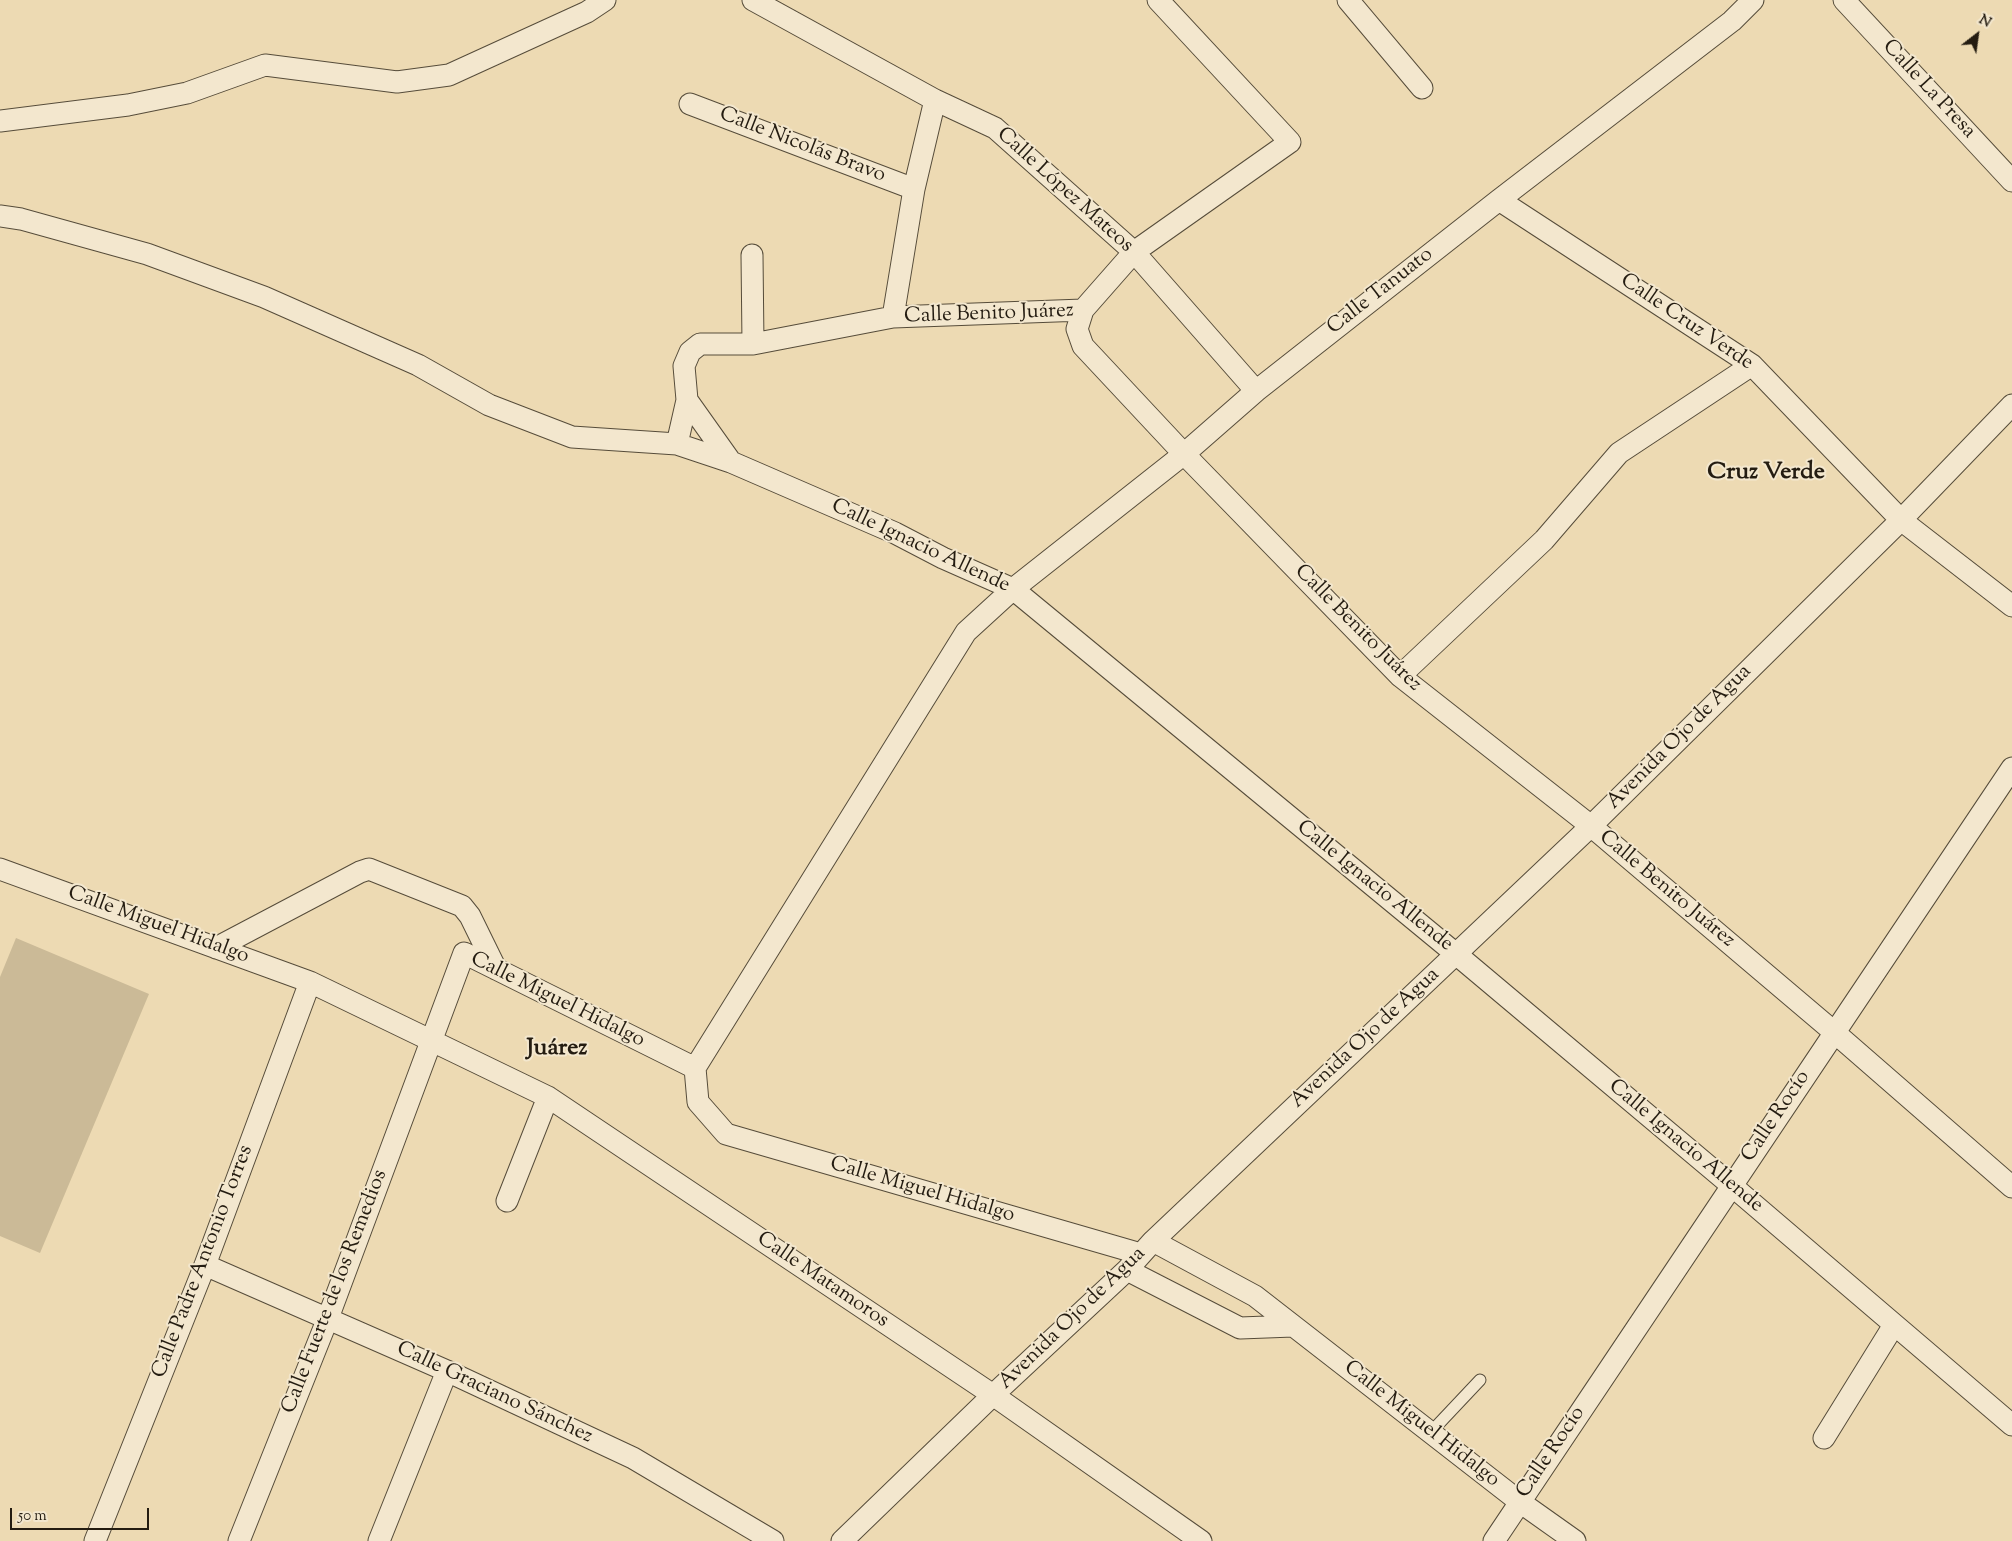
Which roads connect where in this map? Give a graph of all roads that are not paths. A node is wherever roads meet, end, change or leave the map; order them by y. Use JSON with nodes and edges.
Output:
{"nodes":[{"id":1,"x":605,"y":0,"type":"edge"},
{"id":2,"x":753,"y":0,"type":"edge"},
{"id":3,"x":1158,"y":0,"type":"edge"},
{"id":4,"x":1348,"y":0,"type":"edge"},
{"id":5,"x":1753,"y":0,"type":"edge"},
{"id":6,"x":1844,"y":0,"type":"edge"},
{"id":7,"x":1422,"y":88,"type":"dead end"},
{"id":8,"x":935,"y":100,"type":"junction"},
{"id":9,"x":690,"y":104,"type":"dead end"},
{"id":10,"x":0,"y":121,"type":"edge"},
{"id":11,"x":2012,"y":181,"type":"edge"},
{"id":12,"x":914,"y":189,"type":"junction"},
{"id":13,"x":1499,"y":200,"type":"junction"},
{"id":14,"x":0,"y":216,"type":"edge"},
{"id":15,"x":1134,"y":252,"type":"junction"},
{"id":16,"x":752,"y":255,"type":"dead end"},
{"id":17,"x":1083,"y":310,"type":"junction"},
{"id":18,"x":893,"y":317,"type":"junction"},
{"id":19,"x":753,"y":344,"type":"junction"},
{"id":20,"x":1752,"y":365,"type":"junction"},
{"id":21,"x":1256,"y":391,"type":"junction"},
{"id":22,"x":687,"y":400,"type":"junction"},
{"id":23,"x":2012,"y":405,"type":"edge"},
{"id":24,"x":677,"y":444,"type":"junction"},
{"id":25,"x":1184,"y":454,"type":"junction"},
{"id":26,"x":731,"y":462,"type":"junction"},
{"id":27,"x":1901,"y":520,"type":"junction"},
{"id":28,"x":1012,"y":589,"type":"junction"},
{"id":29,"x":2012,"y":606,"type":"edge"},
{"id":30,"x":1400,"y":676,"type":"junction"},
{"id":31,"x":2012,"y":768,"type":"edge"},
{"id":32,"x":1591,"y":826,"type":"junction"},
{"id":33,"x":0,"y":869,"type":"edge"},
{"id":34,"x":216,"y":948,"type":"junction"},
{"id":35,"x":1456,"y":954,"type":"junction"},
{"id":36,"x":496,"y":970,"type":"junction"},
{"id":37,"x":310,"y":982,"type":"junction"},
{"id":38,"x":1834,"y":1032,"type":"junction"},
{"id":39,"x":431,"y":1042,"type":"junction"},
{"id":40,"x":695,"y":1068,"type":"junction"},
{"id":41,"x":548,"y":1097,"type":"junction"},
{"id":42,"x":1731,"y":1185,"type":"junction"},
{"id":43,"x":2012,"y":1187,"type":"edge"},
{"id":44,"x":507,"y":1201,"type":"dead end"},
{"id":45,"x":1140,"y":1255,"type":"junction"},
{"id":46,"x":205,"y":1265,"type":"junction"},
{"id":47,"x":328,"y":1318,"type":"junction"},
{"id":48,"x":1894,"y":1325,"type":"junction"},
{"id":49,"x":1293,"y":1326,"type":"junction"},
{"id":50,"x":446,"y":1371,"type":"junction"},
{"id":51,"x":1480,"y":1380,"type":"dead end"},
{"id":52,"x":993,"y":1395,"type":"junction"},
{"id":53,"x":2012,"y":1425,"type":"edge"},
{"id":54,"x":1431,"y":1432,"type":"junction"},
{"id":55,"x":1824,"y":1438,"type":"dead end"},
{"id":56,"x":1520,"y":1502,"type":"junction"},
{"id":57,"x":95,"y":1541,"type":"edge"},
{"id":58,"x":239,"y":1541,"type":"edge"},
{"id":59,"x":379,"y":1541,"type":"edge"},
{"id":60,"x":773,"y":1541,"type":"edge"},
{"id":61,"x":842,"y":1541,"type":"edge"},
{"id":62,"x":1201,"y":1541,"type":"edge"},
{"id":63,"x":1494,"y":1541,"type":"edge"},
{"id":64,"x":1575,"y":1541,"type":"edge"}],
"edges":[{"from":1,"to":10,"type":"street"},
{"from":2,"to":8,"type":"street","name":"Calle López Mateos"},
{"from":3,"to":15,"type":"street"},
{"from":4,"to":7,"type":"street"},
{"from":5,"to":13,"type":"street","name":"Calle Tanuato"},
{"from":6,"to":11,"type":"street","name":"Calle La Presa"},
{"from":8,"to":12,"type":"street"},
{"from":8,"to":15,"type":"street","name":"Calle López Mateos"},
{"from":9,"to":12,"type":"street","name":"Calle Nicolás Bravo"},
{"from":12,"to":18,"type":"street"},
{"from":13,"to":20,"type":"street","name":"Calle Cruz Verde"},
{"from":13,"to":21,"type":"street","name":"Calle Tanuato"},
{"from":14,"to":24,"type":"street","name":"Calle Ignacio Allende"},
{"from":15,"to":17,"type":"street"},
{"from":15,"to":21,"type":"street","name":"Calle López Mateos"},
{"from":16,"to":19,"type":"street"},
{"from":17,"to":18,"type":"street","name":"Calle Benito Juárez"},
{"from":17,"to":25,"type":"street","name":"Calle Benito Juárez"},
{"from":18,"to":19,"type":"street","name":"Calle Benito Juárez"},
{"from":19,"to":22,"type":"street","name":"Calle Benito Juárez"},
{"from":20,"to":27,"type":"street","name":"Calle Cruz Verde"},
{"from":20,"to":30,"type":"street"},
{"from":21,"to":25,"type":"street","name":"Calle Tanuato"},
{"from":22,"to":24,"type":"street"},
{"from":22,"to":26,"type":"street"},
{"from":23,"to":27,"type":"street","name":"Avenida Ojo de Agua"},
{"from":24,"to":26,"type":"street","name":"Calle Ignacio Allende"},
{"from":25,"to":28,"type":"street","name":"Calle Tanuato"},
{"from":25,"to":30,"type":"street","name":"Calle Benito Juárez"},
{"from":26,"to":28,"type":"street","name":"Calle Ignacio Allende"},
{"from":27,"to":29,"type":"street","name":"Calle Cruz Verde"},
{"from":27,"to":32,"type":"street","name":"Avenida Ojo de Agua"},
{"from":28,"to":35,"type":"street","name":"Calle Ignacio Allende"},
{"from":28,"to":40,"type":"street","name":"Calle Tanuato"},
{"from":30,"to":32,"type":"street","name":"Calle Benito Juárez"},
{"from":31,"to":38,"type":"street","name":"Calle Rocío"},
{"from":32,"to":35,"type":"street","name":"Avenida Ojo de Agua"},
{"from":32,"to":38,"type":"street","name":"Calle Benito Juárez"},
{"from":33,"to":34,"type":"street","name":"Calle Miguel Hidalgo"},
{"from":34,"to":36,"type":"street"},
{"from":34,"to":37,"type":"street","name":"Calle Miguel Hidalgo"},
{"from":35,"to":42,"type":"street","name":"Calle Ignacio Allende"},
{"from":35,"to":45,"type":"street","name":"Avenida Ojo de Agua"},
{"from":36,"to":39,"type":"street","name":"Calle Miguel Hidalgo"},
{"from":36,"to":40,"type":"street","name":"Calle Miguel Hidalgo"},
{"from":37,"to":39,"type":"street","name":"Calle Miguel Hidalgo"},
{"from":37,"to":46,"type":"street","name":"Calle Padre Antonio Torres"},
{"from":38,"to":42,"type":"street","name":"Calle Rocío"},
{"from":38,"to":43,"type":"street","name":"Calle Benito Juárez"},
{"from":39,"to":41,"type":"street","name":"Calle Matamoros"},
{"from":39,"to":47,"type":"street","name":"Calle Fuerte de los Remedios"},
{"from":40,"to":45,"type":"street","name":"Calle Miguel Hidalgo"},
{"from":41,"to":44,"type":"street"},
{"from":41,"to":52,"type":"street","name":"Calle Matamoros"},
{"from":42,"to":48,"type":"street","name":"Calle Ignacio Allende"},
{"from":42,"to":56,"type":"street","name":"Calle Rocío"},
{"from":45,"to":49,"type":"street","name":"Calle Miguel Hidalgo"},
{"from":45,"to":49,"type":"street","name":"Calle Miguel Hidalgo"},
{"from":45,"to":52,"type":"street","name":"Avenida Ojo de Agua"},
{"from":46,"to":47,"type":"street","name":"Calle Graciano Sánchez"},
{"from":46,"to":57,"type":"street","name":"Calle Padre Antonio Torres"},
{"from":47,"to":50,"type":"street","name":"Calle Graciano Sánchez"},
{"from":47,"to":58,"type":"street","name":"Calle Fuerte de los Remedios"},
{"from":48,"to":53,"type":"street","name":"Calle Ignacio Allende"},
{"from":48,"to":55,"type":"street"},
{"from":49,"to":54,"type":"street","name":"Calle Miguel Hidalgo"},
{"from":50,"to":59,"type":"street"},
{"from":50,"to":60,"type":"street","name":"Calle Graciano Sánchez"},
{"from":51,"to":54,"type":"lane"},
{"from":52,"to":61,"type":"street","name":"Avenida Ojo de Agua"},
{"from":52,"to":62,"type":"street","name":"Calle Matamoros"},
{"from":54,"to":56,"type":"street","name":"Calle Miguel Hidalgo"},
{"from":56,"to":63,"type":"street","name":"Calle Rocío"},
{"from":56,"to":64,"type":"street","name":"Calle Miguel Hidalgo"}]}
